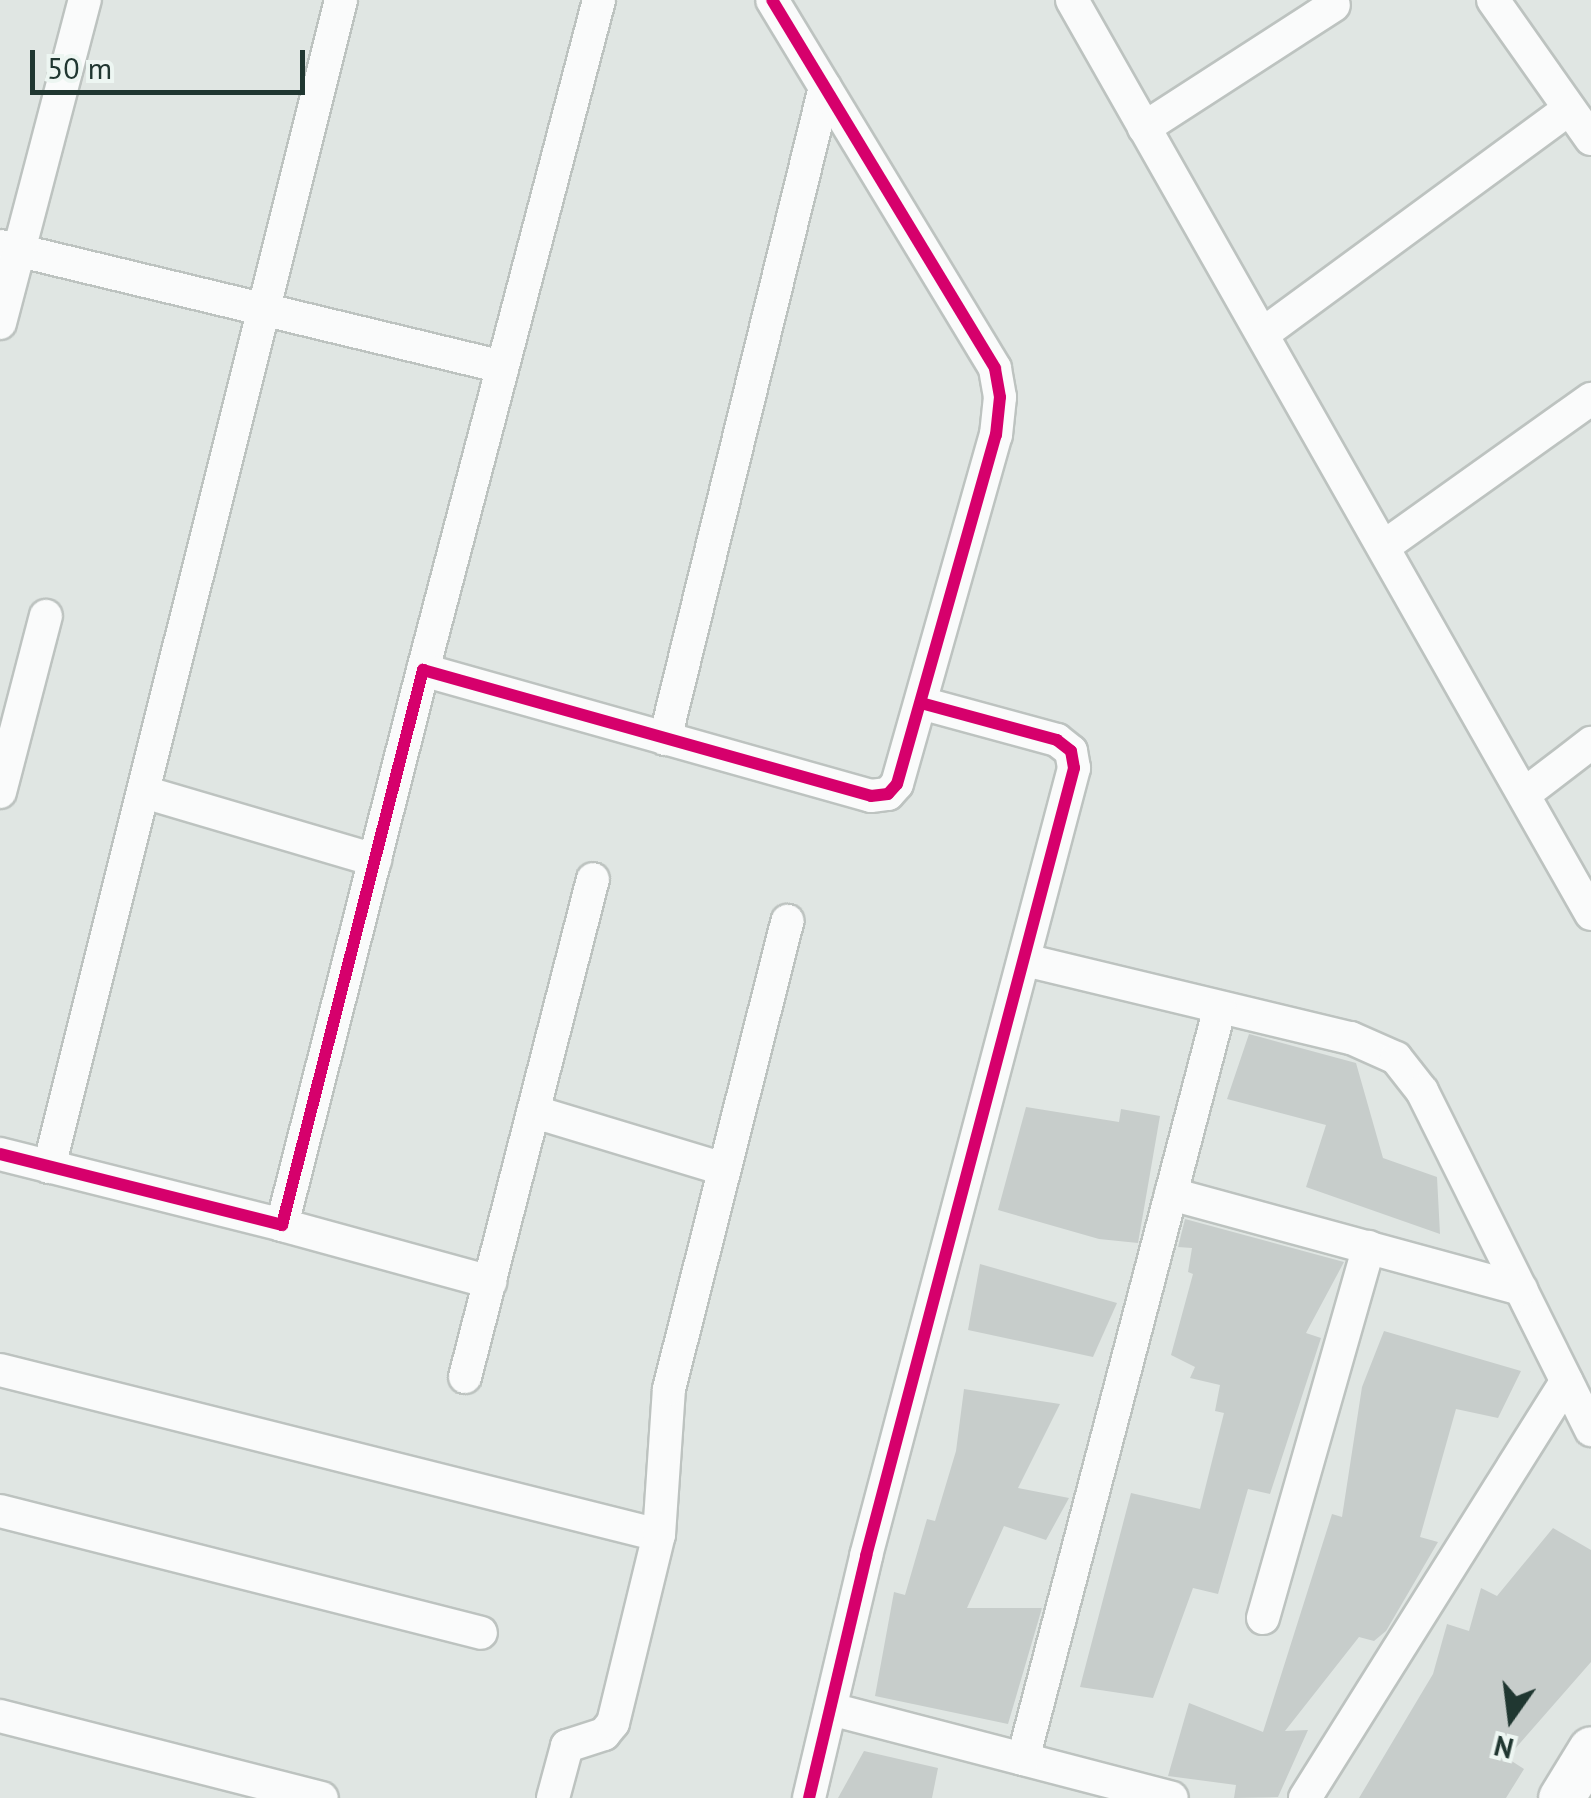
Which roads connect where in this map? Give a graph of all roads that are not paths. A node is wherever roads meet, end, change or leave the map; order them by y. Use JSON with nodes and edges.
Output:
{"nodes":[{"id":1,"x":85,"y":0,"type":"edge"},
{"id":2,"x":342,"y":0,"type":"edge"},
{"id":3,"x":599,"y":0,"type":"edge"},
{"id":4,"x":772,"y":0,"type":"edge"},
{"id":5,"x":1072,"y":0,"type":"edge"},
{"id":6,"x":1493,"y":0,"type":"edge"},
{"id":7,"x":1336,"y":2,"type":"edge"},
{"id":8,"x":825,"y":88,"type":"junction"},
{"id":9,"x":1569,"y":110,"type":"junction"},
{"id":10,"x":1144,"y":128,"type":"junction"},
{"id":11,"x":1591,"y":140,"type":"edge"},
{"id":12,"x":10,"y":248,"type":"edge"},
{"id":13,"x":265,"y":314,"type":"junction"},
{"id":14,"x":0,"y":323,"type":"edge"},
{"id":15,"x":1264,"y":333,"type":"junction"},
{"id":16,"x":502,"y":367,"type":"junction"},
{"id":17,"x":1591,"y":398,"type":"edge"},
{"id":18,"x":1386,"y":545,"type":"junction"},
{"id":19,"x":46,"y":616,"type":"dead end"},
{"id":20,"x":423,"y":670,"type":"junction"},
{"id":21,"x":920,"y":703,"type":"junction"},
{"id":22,"x":665,"y":739,"type":"junction"},
{"id":23,"x":1591,"y":743,"type":"edge"},
{"id":24,"x":0,"y":792,"type":"edge"},
{"id":25,"x":144,"y":792,"type":"junction"},
{"id":26,"x":1527,"y":792,"type":"junction"},
{"id":27,"x":375,"y":860,"type":"junction"},
{"id":28,"x":593,"y":879,"type":"dead end"},
{"id":29,"x":1591,"y":914,"type":"edge"},
{"id":30,"x":787,"y":921,"type":"dead end"},
{"id":31,"x":1024,"y":960,"type":"junction"},
{"id":32,"x":1220,"y":1006,"type":"junction"},
{"id":33,"x":534,"y":1112,"type":"junction"},
{"id":34,"x":0,"y":1154,"type":"edge"},
{"id":35,"x":50,"y":1166,"type":"junction"},
{"id":36,"x":724,"y":1168,"type":"junction"},
{"id":37,"x":1172,"y":1194,"type":"junction"},
{"id":38,"x":282,"y":1225,"type":"junction"},
{"id":39,"x":1369,"y":1248,"type":"junction"},
{"id":40,"x":490,"y":1282,"type":"junction"},
{"id":41,"x":1521,"y":1289,"type":"junction"},
{"id":42,"x":0,"y":1370,"type":"edge"},
{"id":43,"x":465,"y":1378,"type":"dead end"},
{"id":44,"x":1567,"y":1382,"type":"junction"},
{"id":45,"x":1591,"y":1430,"type":"edge"},
{"id":46,"x":0,"y":1510,"type":"edge"},
{"id":47,"x":658,"y":1535,"type":"junction"},
{"id":48,"x":1263,"y":1618,"type":"dead end"},
{"id":49,"x":481,"y":1632,"type":"dead end"},
{"id":50,"x":831,"y":1708,"type":"junction"},
{"id":51,"x":0,"y":1716,"type":"edge"},
{"id":52,"x":1591,"y":1749,"type":"edge"},
{"id":53,"x":1023,"y":1759,"type":"junction"},
{"id":54,"x":322,"y":1798,"type":"edge"},
{"id":55,"x":553,"y":1798,"type":"edge"},
{"id":56,"x":809,"y":1798,"type":"edge"},
{"id":57,"x":1172,"y":1798,"type":"edge"},
{"id":58,"x":1305,"y":1798,"type":"edge"},
{"id":59,"x":1561,"y":1798,"type":"edge"}],
"edges":[{"from":1,"to":12,"type":"street"},
{"from":2,"to":13,"type":"street"},
{"from":3,"to":16,"type":"street"},
{"from":4,"to":8,"type":"street"},
{"from":5,"to":10,"type":"street"},
{"from":6,"to":9,"type":"street"},
{"from":7,"to":10,"type":"street"},
{"from":8,"to":21,"type":"street"},
{"from":8,"to":22,"type":"street"},
{"from":9,"to":11,"type":"street"},
{"from":9,"to":15,"type":"street"},
{"from":10,"to":15,"type":"street"},
{"from":12,"to":13,"type":"street"},
{"from":12,"to":14,"type":"street"},
{"from":13,"to":16,"type":"street"},
{"from":13,"to":25,"type":"street"},
{"from":15,"to":18,"type":"street"},
{"from":16,"to":20,"type":"street"},
{"from":17,"to":18,"type":"street"},
{"from":18,"to":26,"type":"street"},
{"from":19,"to":24,"type":"street"},
{"from":20,"to":22,"type":"street"},
{"from":20,"to":27,"type":"street"},
{"from":21,"to":22,"type":"street"},
{"from":21,"to":31,"type":"street"},
{"from":23,"to":26,"type":"street"},
{"from":25,"to":27,"type":"street"},
{"from":25,"to":35,"type":"street"},
{"from":26,"to":29,"type":"street"},
{"from":27,"to":38,"type":"street"},
{"from":28,"to":33,"type":"street"},
{"from":30,"to":36,"type":"street"},
{"from":31,"to":32,"type":"street"},
{"from":31,"to":50,"type":"street"},
{"from":32,"to":37,"type":"street"},
{"from":32,"to":41,"type":"street"},
{"from":33,"to":36,"type":"street"},
{"from":33,"to":40,"type":"street"},
{"from":34,"to":35,"type":"street"},
{"from":35,"to":38,"type":"street"},
{"from":36,"to":47,"type":"street"},
{"from":37,"to":39,"type":"street"},
{"from":37,"to":53,"type":"street"},
{"from":38,"to":40,"type":"street"},
{"from":39,"to":41,"type":"street"},
{"from":39,"to":48,"type":"street"},
{"from":40,"to":43,"type":"street"},
{"from":41,"to":44,"type":"street"},
{"from":42,"to":47,"type":"street"},
{"from":44,"to":45,"type":"street"},
{"from":44,"to":58,"type":"street"},
{"from":46,"to":49,"type":"street"},
{"from":47,"to":55,"type":"street"},
{"from":50,"to":53,"type":"street"},
{"from":50,"to":56,"type":"street"},
{"from":51,"to":54,"type":"street"},
{"from":52,"to":59,"type":"street"},
{"from":53,"to":57,"type":"street"}]}
